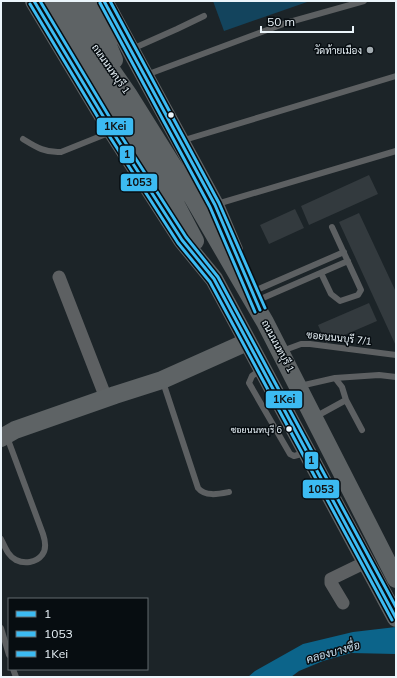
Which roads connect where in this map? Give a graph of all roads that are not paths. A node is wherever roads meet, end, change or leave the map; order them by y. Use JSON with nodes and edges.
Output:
{"nodes":[{"id":1,"x":34,"y":1,"type":"edge"},
{"id":2,"x":52,"y":1,"type":"edge"},
{"id":3,"x":67,"y":1,"type":"edge"},
{"id":4,"x":85,"y":1,"type":"edge"},
{"id":5,"x":104,"y":1,"type":"edge"},
{"id":6,"x":364,"y":1,"type":"edge"},
{"id":7,"x":204,"y":16,"type":"dead end"},
{"id":8,"x":131,"y":49,"type":"junction"},
{"id":9,"x":145,"y":75,"type":"junction"},
{"id":10,"x":396,"y":76,"type":"edge"},
{"id":11,"x":128,"y":94,"type":"junction"},
{"id":12,"x":112,"y":131,"type":"junction"},
{"id":13,"x":23,"y":139,"type":"dead end"},
{"id":14,"x":180,"y":142,"type":"junction"},
{"id":15,"x":396,"y":151,"type":"edge"},
{"id":16,"x":215,"y":205,"type":"junction"},
{"id":17,"x":332,"y":227,"type":"dead end"},
{"id":18,"x":344,"y":252,"type":"junction"},
{"id":19,"x":348,"y":261,"type":"junction"},
{"id":20,"x":321,"y":273,"type":"junction"},
{"id":21,"x":59,"y":277,"type":"dead end"},
{"id":22,"x":214,"y":279,"type":"junction"},
{"id":23,"x":254,"y":297,"type":"junction"},
{"id":24,"x":265,"y":322,"type":"junction"},
{"id":25,"x":247,"y":342,"type":"junction"},
{"id":26,"x":280,"y":351,"type":"junction"},
{"id":27,"x":396,"y":355,"type":"edge"},
{"id":28,"x":396,"y":377,"type":"edge"},
{"id":29,"x":335,"y":378,"type":"junction"},
{"id":30,"x":162,"y":380,"type":"junction"},
{"id":31,"x":299,"y":386,"type":"junction"},
{"id":32,"x":106,"y":398,"type":"junction"},
{"id":33,"x":346,"y":400,"type":"junction"},
{"id":34,"x":314,"y":417,"type":"junction"},
{"id":35,"x":362,"y":430,"type":"dead end"},
{"id":36,"x":4,"y":436,"type":"edge"},
{"id":37,"x":229,"y":492,"type":"dead end"},
{"id":38,"x":1,"y":540,"type":"edge"},
{"id":39,"x":366,"y":562,"type":"junction"},
{"id":40,"x":396,"y":579,"type":"edge"},
{"id":41,"x":343,"y":603,"type":"dead end"},
{"id":42,"x":393,"y":613,"type":"edge"},
{"id":43,"x":1,"y":628,"type":"edge"},
{"id":44,"x":8,"y":652,"type":"edge"}],
"edges":[{"from":1,"to":12,"type":"main road"},
{"from":2,"to":22,"type":"main road"},
{"from":3,"to":11,"type":"main road","name":"ถนนนนทบุรี 1"},
{"from":4,"to":11,"type":"main road"},
{"from":5,"to":8,"type":"main road"},
{"from":6,"to":9,"type":"lane"},
{"from":7,"to":8,"type":"lane"},
{"from":8,"to":9,"type":"main road"},
{"from":9,"to":14,"type":"main road"},
{"from":10,"to":14,"type":"lane"},
{"from":11,"to":24,"type":"main road","name":"ถนนนนทบุรี 1"},
{"from":12,"to":13,"type":"lane"},
{"from":12,"to":22,"type":"main road"},
{"from":14,"to":16,"type":"main road"},
{"from":15,"to":16,"type":"lane"},
{"from":16,"to":23,"type":"main road"},
{"from":17,"to":18,"type":"lane"},
{"from":18,"to":19,"type":"lane"},
{"from":18,"to":23,"type":"lane"},
{"from":19,"to":20,"type":"lane"},
{"from":19,"to":20,"type":"lane"},
{"from":20,"to":23,"type":"lane"},
{"from":21,"to":32,"type":"street"},
{"from":22,"to":25,"type":"main road"},
{"from":23,"to":24,"type":"main road"},
{"from":24,"to":26,"type":"main road","name":"ถนนนนทบุรี 1"},
{"from":25,"to":30,"type":"main road"},
{"from":25,"to":39,"type":"main road"},
{"from":26,"to":27,"type":"lane","name":"ซอยนนนบุรี 7/1"},
{"from":26,"to":31,"type":"main road","name":"ถนนนนทบุรี 1"},
{"from":28,"to":29,"type":"lane"},
{"from":29,"to":31,"type":"lane"},
{"from":29,"to":33,"type":"lane"},
{"from":30,"to":32,"type":"main road"},
{"from":30,"to":37,"type":"lane"},
{"from":31,"to":34,"type":"main road","name":"ถนนนนทบุรี 1"},
{"from":32,"to":36,"type":"main road"},
{"from":33,"to":34,"type":"lane"},
{"from":33,"to":35,"type":"lane"},
{"from":34,"to":40,"type":"main road","name":"ถนนนนทบุรี 1"},
{"from":36,"to":38,"type":"lane"},
{"from":39,"to":41,"type":"street"},
{"from":39,"to":42,"type":"main road"},
{"from":43,"to":44,"type":"lane"}]}
